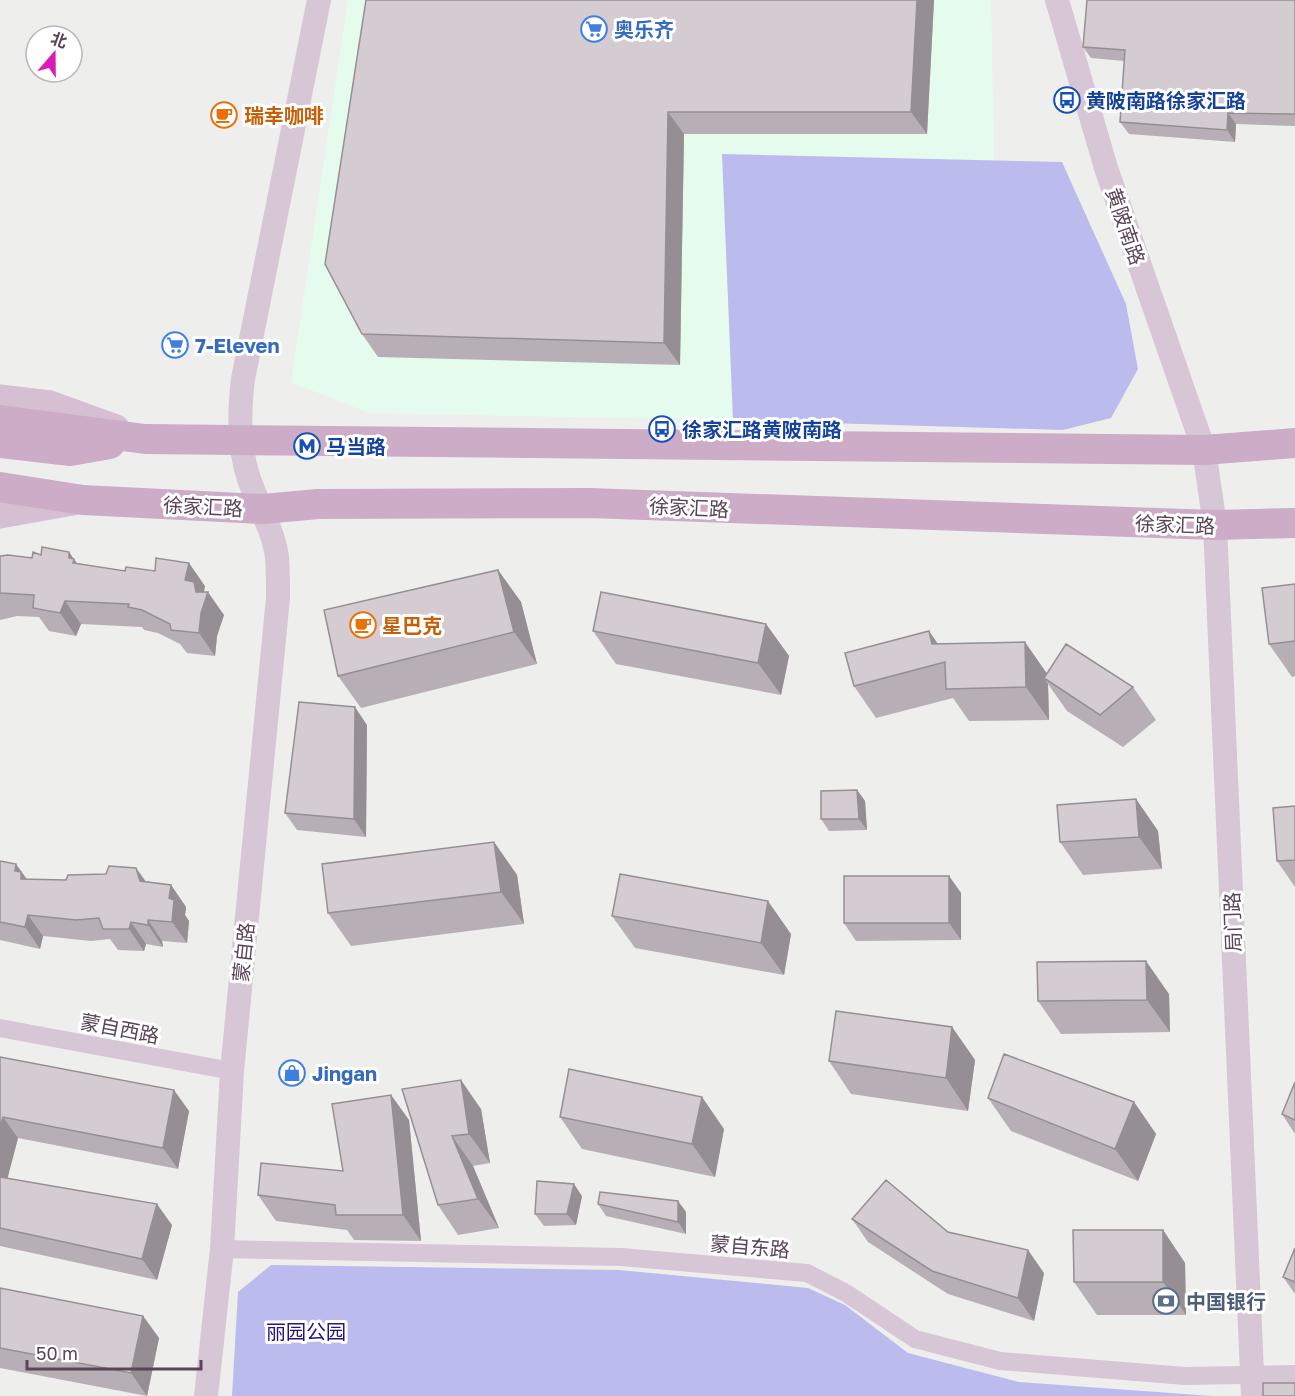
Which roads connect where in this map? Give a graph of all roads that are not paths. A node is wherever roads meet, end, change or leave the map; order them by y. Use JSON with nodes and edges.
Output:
{"nodes":[{"id":1,"x":318,"y":0,"type":"edge"},
{"id":2,"x":1057,"y":0,"type":"edge"},
{"id":3,"x":0,"y":398,"type":"edge"},
{"id":4,"x":0,"y":420,"type":"edge"},
{"id":5,"x":145,"y":439,"type":"junction"},
{"id":6,"x":240,"y":439,"type":"junction"},
{"id":7,"x":0,"y":443,"type":"edge"},
{"id":8,"x":1295,"y":443,"type":"edge"},
{"id":9,"x":1204,"y":450,"type":"junction"},
{"id":10,"x":0,"y":487,"type":"edge"},
{"id":11,"x":0,"y":500,"type":"edge"},
{"id":12,"x":83,"y":500,"type":"junction"},
{"id":13,"x":263,"y":509,"type":"junction"},
{"id":14,"x":0,"y":514,"type":"edge"},
{"id":15,"x":1295,"y":524,"type":"edge"},
{"id":16,"x":1215,"y":525,"type":"junction"},
{"id":17,"x":0,"y":1028,"type":"edge"},
{"id":18,"x":232,"y":1071,"type":"junction"},
{"id":19,"x":222,"y":1249,"type":"junction"},
{"id":20,"x":1295,"y":1374,"type":"edge"},
{"id":21,"x":1252,"y":1385,"type":"edge"},
{"id":22,"x":206,"y":1396,"type":"edge"}],
"edges":[{"from":1,"to":6,"type":"street"},
{"from":2,"to":9,"type":"street","name":"黄陂南路"},
{"from":3,"to":5,"type":"main road"},
{"from":4,"to":5,"type":"main road"},
{"from":5,"to":6,"type":"main road"},
{"from":5,"to":7,"type":"main road"},
{"from":6,"to":9,"type":"main road"},
{"from":6,"to":13,"type":"street"},
{"from":8,"to":9,"type":"main road"},
{"from":9,"to":16,"type":"street","name":"局门路"},
{"from":10,"to":12,"type":"main road","name":"徐家汇路"},
{"from":11,"to":12,"type":"main road"},
{"from":12,"to":13,"type":"main road","name":"徐家汇路"},
{"from":12,"to":14,"type":"main road","name":"徐家汇路"},
{"from":13,"to":16,"type":"main road","name":"徐家汇路"},
{"from":13,"to":18,"type":"street","name":"蒙自路"},
{"from":15,"to":16,"type":"main road","name":"徐家汇路"},
{"from":16,"to":21,"type":"street","name":"局门路"},
{"from":17,"to":18,"type":"street","name":"蒙自西路"},
{"from":18,"to":19,"type":"street","name":"蒙自路"},
{"from":19,"to":21,"type":"street","name":"蒙自东路"},
{"from":19,"to":22,"type":"street","name":"蒙自路"},
{"from":20,"to":21,"type":"street","name":"蒙自东路"}]}
